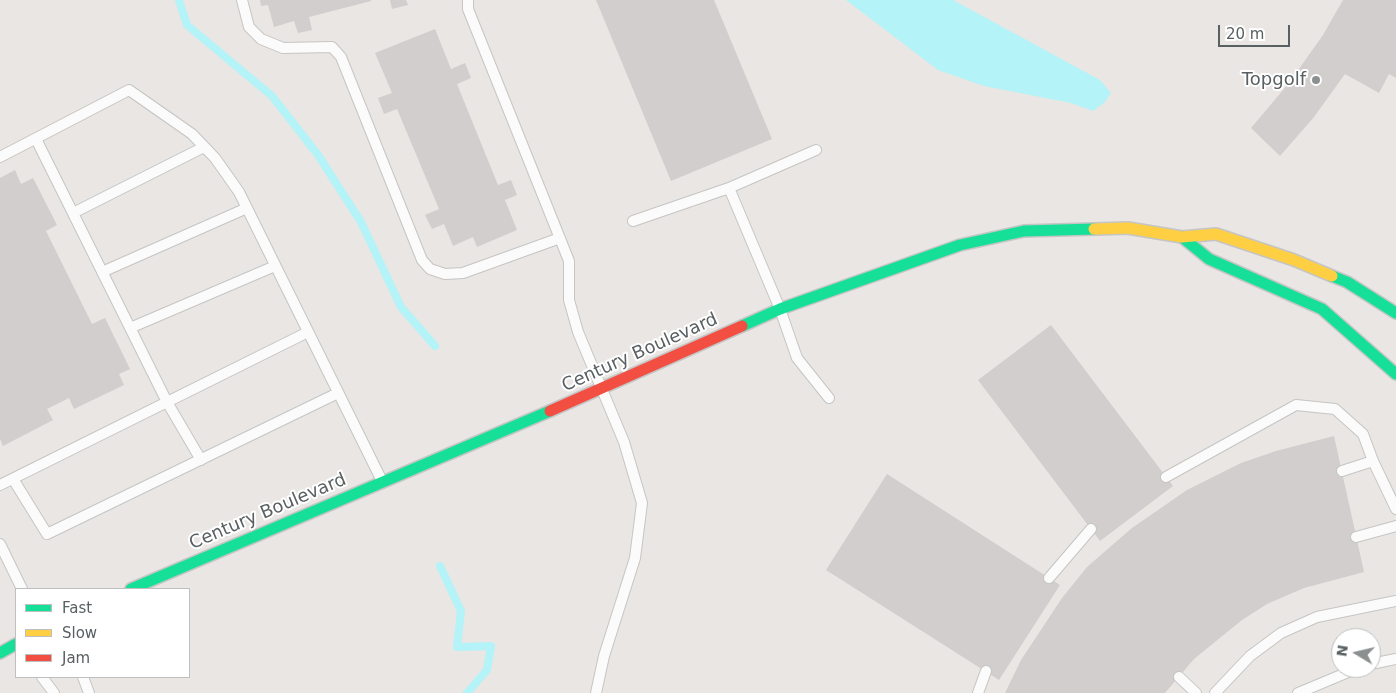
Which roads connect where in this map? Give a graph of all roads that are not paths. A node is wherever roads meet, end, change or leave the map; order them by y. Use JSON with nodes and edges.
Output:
{"nodes":[{"id":1,"x":242,"y":0,"type":"edge"},
{"id":2,"x":468,"y":0,"type":"edge"},
{"id":3,"x":36,"y":138,"type":"junction"},
{"id":4,"x":204,"y":147,"type":"junction"},
{"id":5,"x":816,"y":150,"type":"dead end"},
{"id":6,"x":0,"y":157,"type":"edge"},
{"id":7,"x":729,"y":188,"type":"junction"},
{"id":8,"x":247,"y":208,"type":"junction"},
{"id":9,"x":73,"y":213,"type":"junction"},
{"id":10,"x":633,"y":221,"type":"dead end"},
{"id":11,"x":1182,"y":237,"type":"junction"},
{"id":12,"x":560,"y":238,"type":"junction"},
{"id":13,"x":275,"y":266,"type":"junction"},
{"id":14,"x":102,"y":272,"type":"junction"},
{"id":15,"x":780,"y":309,"type":"junction"},
{"id":16,"x":1396,"y":313,"type":"edge"},
{"id":17,"x":130,"y":328,"type":"junction"},
{"id":18,"x":308,"y":332,"type":"junction"},
{"id":19,"x":1396,"y":374,"type":"edge"},
{"id":20,"x":603,"y":390,"type":"junction"},
{"id":21,"x":338,"y":393,"type":"junction"},
{"id":22,"x":828,"y":398,"type":"dead end"},
{"id":23,"x":167,"y":402,"type":"junction"},
{"id":24,"x":201,"y":460,"type":"junction"},
{"id":25,"x":1373,"y":462,"type":"junction"},
{"id":26,"x":1342,"y":471,"type":"dead end"},
{"id":27,"x":1166,"y":477,"type":"dead end"},
{"id":28,"x":13,"y":478,"type":"junction"},
{"id":29,"x":382,"y":483,"type":"junction"},
{"id":30,"x":0,"y":485,"type":"edge"},
{"id":31,"x":1396,"y":509,"type":"edge"},
{"id":32,"x":1396,"y":526,"type":"edge"},
{"id":33,"x":1091,"y":529,"type":"dead end"},
{"id":34,"x":1356,"y":537,"type":"dead end"},
{"id":35,"x":0,"y":544,"type":"edge"},
{"id":36,"x":1049,"y":578,"type":"dead end"},
{"id":37,"x":22,"y":588,"type":"edge"},
{"id":38,"x":133,"y":588,"type":"edge"},
{"id":39,"x":1396,"y":601,"type":"edge"},
{"id":40,"x":15,"y":645,"type":"edge"},
{"id":41,"x":0,"y":653,"type":"edge"},
{"id":42,"x":1396,"y":659,"type":"edge"},
{"id":43,"x":1381,"y":662,"type":"edge"},
{"id":44,"x":986,"y":671,"type":"dead end"},
{"id":45,"x":1178,"y":677,"type":"dead end"},
{"id":46,"x":43,"y":678,"type":"edge"},
{"id":47,"x":83,"y":678,"type":"edge"},
{"id":48,"x":1334,"y":678,"type":"edge"},
{"id":49,"x":54,"y":693,"type":"edge"},
{"id":50,"x":89,"y":693,"type":"edge"},
{"id":51,"x":596,"y":693,"type":"edge"},
{"id":52,"x":978,"y":693,"type":"edge"},
{"id":53,"x":1196,"y":693,"type":"edge"},
{"id":54,"x":1215,"y":693,"type":"edge"},
{"id":55,"x":1298,"y":693,"type":"edge"}],
"edges":[{"from":1,"to":12,"type":"lane"},
{"from":2,"to":12,"type":"lane"},
{"from":3,"to":4,"type":"lane"},
{"from":3,"to":6,"type":"lane"},
{"from":3,"to":9,"type":"lane"},
{"from":4,"to":8,"type":"lane"},
{"from":4,"to":9,"type":"lane"},
{"from":5,"to":7,"type":"lane"},
{"from":7,"to":10,"type":"lane"},
{"from":7,"to":15,"type":"lane"},
{"from":8,"to":13,"type":"lane"},
{"from":8,"to":14,"type":"lane"},
{"from":9,"to":14,"type":"lane"},
{"from":11,"to":15,"type":"street","name":"Century Boulevard"},
{"from":11,"to":16,"type":"street","name":"Century Boulevard"},
{"from":11,"to":19,"type":"street","name":"Century Boulevard"},
{"from":12,"to":20,"type":"lane"},
{"from":13,"to":17,"type":"lane"},
{"from":13,"to":18,"type":"lane"},
{"from":14,"to":17,"type":"lane"},
{"from":15,"to":20,"type":"street","name":"Century Boulevard"},
{"from":15,"to":22,"type":"lane"},
{"from":17,"to":23,"type":"lane"},
{"from":18,"to":21,"type":"lane"},
{"from":18,"to":23,"type":"lane"},
{"from":20,"to":29,"type":"street","name":"Century Boulevard"},
{"from":20,"to":51,"type":"lane"},
{"from":21,"to":24,"type":"lane"},
{"from":21,"to":29,"type":"lane"},
{"from":23,"to":24,"type":"lane"},
{"from":23,"to":28,"type":"lane"},
{"from":24,"to":28,"type":"lane"},
{"from":25,"to":26,"type":"lane"},
{"from":25,"to":27,"type":"lane"},
{"from":25,"to":31,"type":"lane"},
{"from":28,"to":30,"type":"lane"},
{"from":29,"to":38,"type":"street","name":"Century Boulevard"},
{"from":32,"to":34,"type":"lane"},
{"from":33,"to":36,"type":"lane"},
{"from":35,"to":37,"type":"lane"},
{"from":39,"to":54,"type":"lane"},
{"from":40,"to":41,"type":"street"},
{"from":42,"to":43,"type":"lane"},
{"from":44,"to":52,"type":"lane"},
{"from":45,"to":53,"type":"lane"},
{"from":46,"to":49,"type":"lane"},
{"from":47,"to":50,"type":"lane"},
{"from":48,"to":55,"type":"lane"}]}
